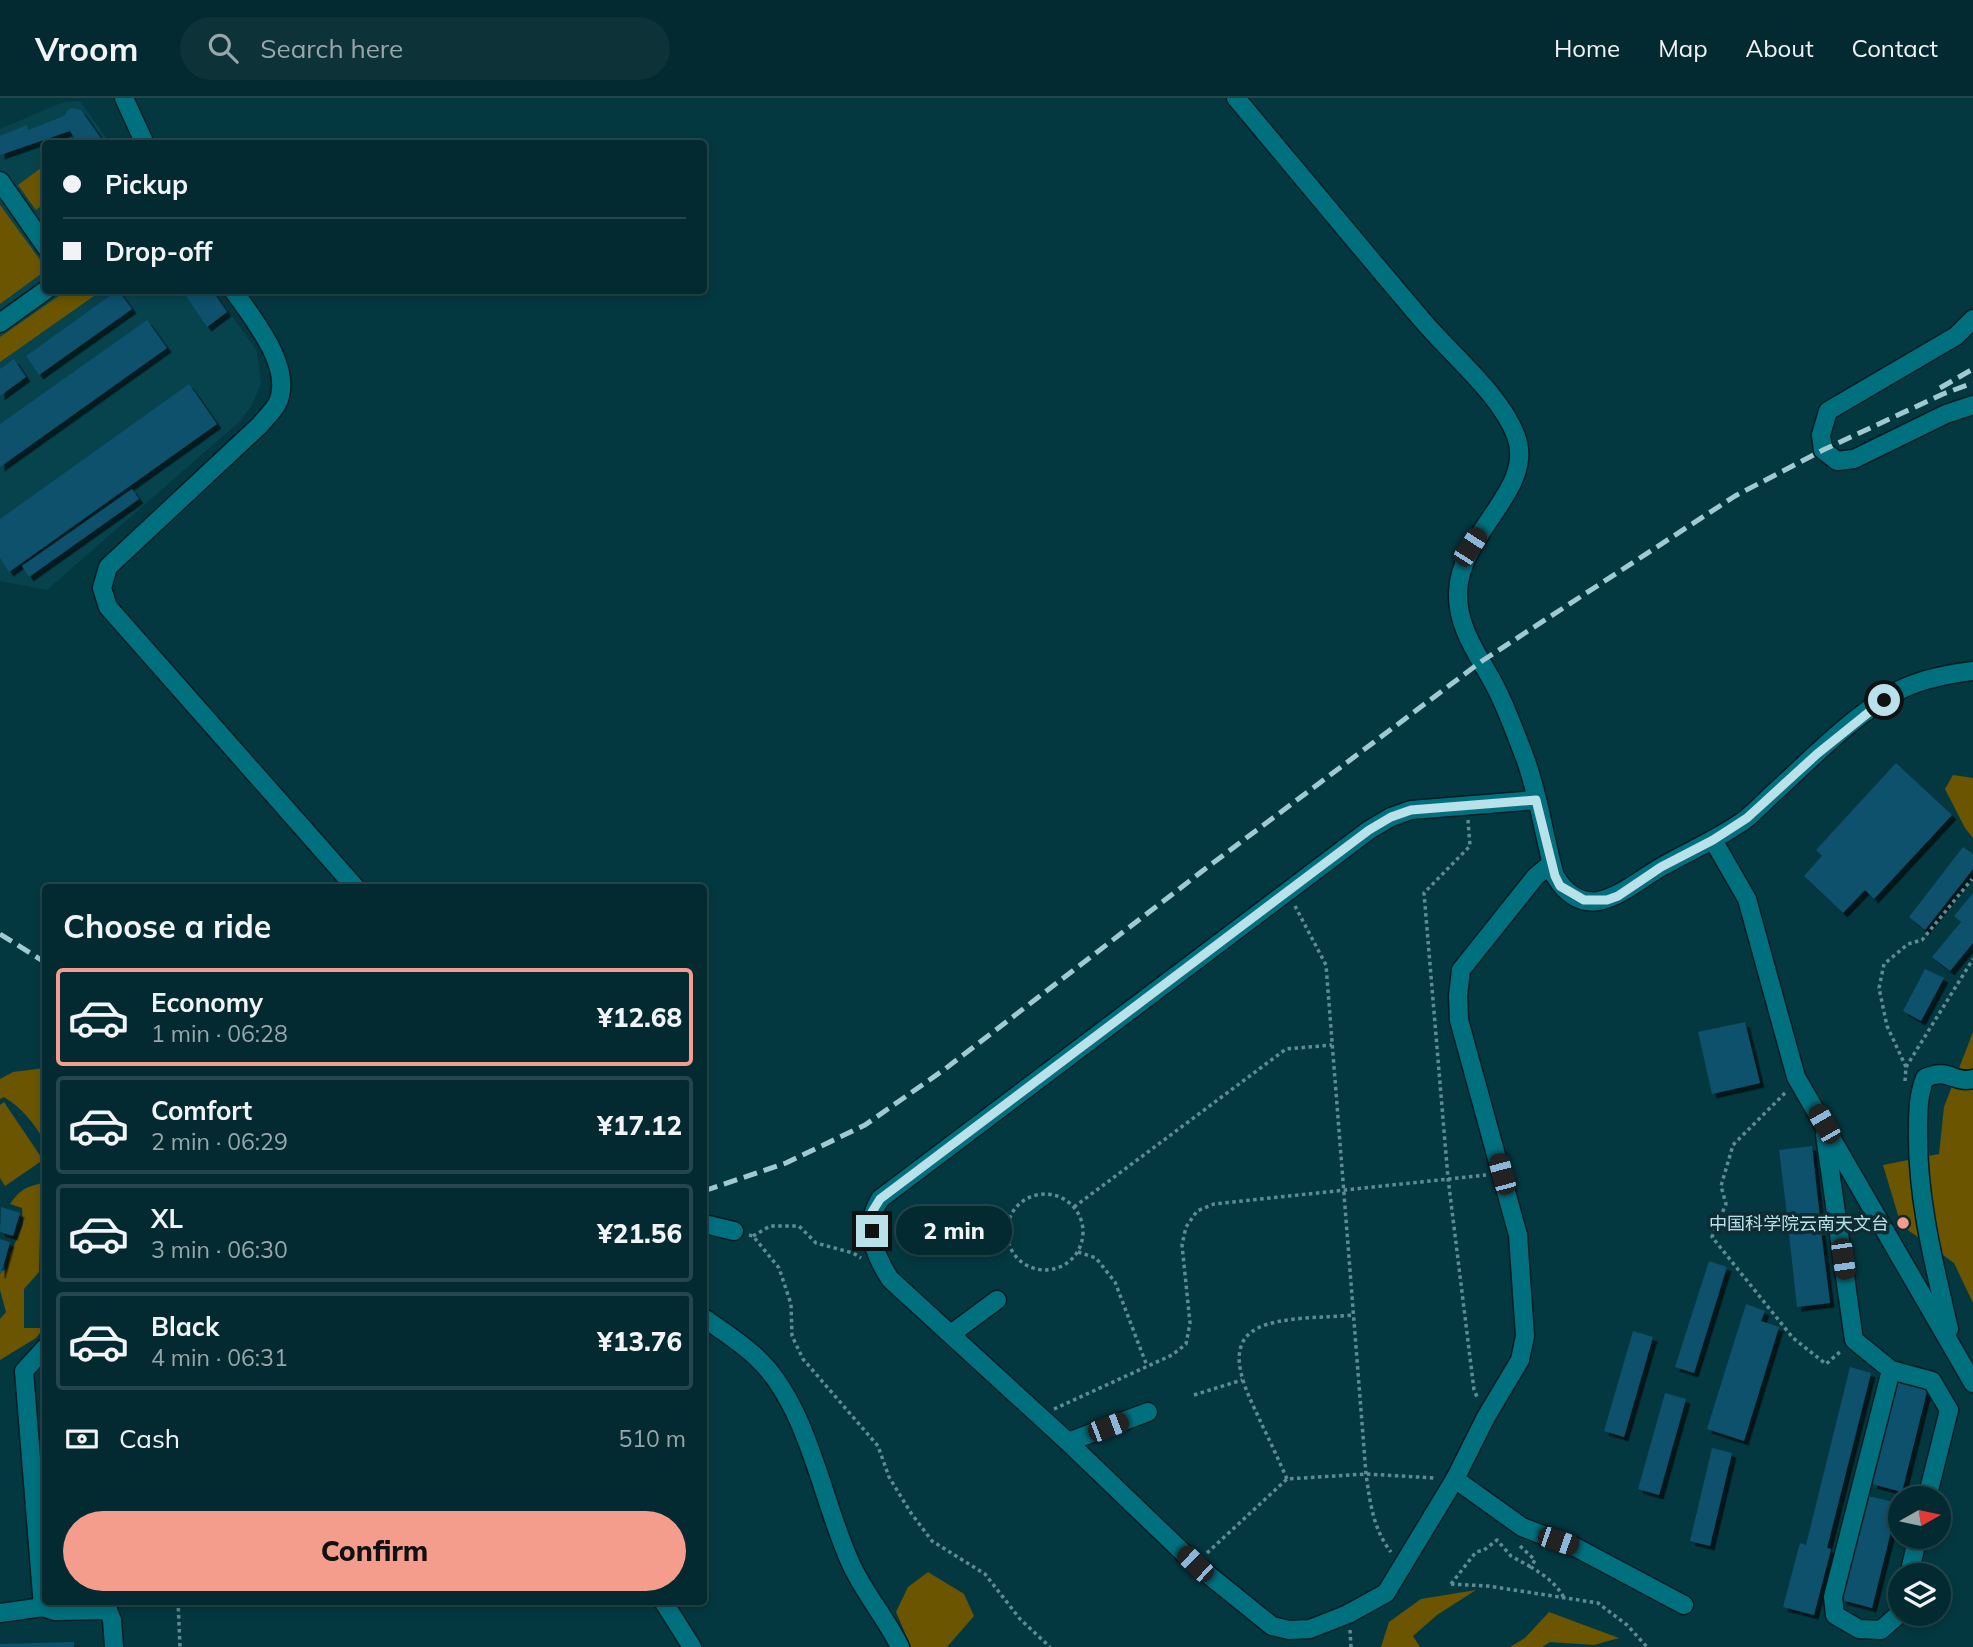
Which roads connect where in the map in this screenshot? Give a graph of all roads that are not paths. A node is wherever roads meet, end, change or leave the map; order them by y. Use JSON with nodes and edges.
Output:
{"nodes":[{"id":1,"x":124,"y":98,"type":"edge"},
{"id":2,"x":1236,"y":98,"type":"edge"},
{"id":3,"x":143,"y":140,"type":"edge"},
{"id":4,"x":0,"y":181,"type":"edge"},
{"id":5,"x":38,"y":221,"type":"edge"},
{"id":6,"x":42,"y":293,"type":"edge"},
{"id":7,"x":236,"y":294,"type":"edge"},
{"id":8,"x":1973,"y":319,"type":"edge"},
{"id":9,"x":0,"y":323,"type":"edge"},
{"id":10,"x":1973,"y":405,"type":"edge"},
{"id":11,"x":1973,"y":671,"type":"edge"},
{"id":12,"x":1536,"y":800,"type":"junction"},
{"id":13,"x":1713,"y":840,"type":"junction"},
{"id":14,"x":1551,"y":864,"type":"junction"},
{"id":15,"x":352,"y":884,"type":"edge"},
{"id":16,"x":1973,"y":1079,"type":"edge"},
{"id":17,"x":1824,"y":1124,"type":"junction"},
{"id":18,"x":707,"y":1225,"type":"edge"},
{"id":19,"x":734,"y":1231,"type":"road end"},
{"id":20,"x":997,"y":1300,"type":"dead end"},
{"id":21,"x":707,"y":1320,"type":"edge"},
{"id":22,"x":951,"y":1334,"type":"junction"},
{"id":23,"x":1953,"y":1346,"type":"junction"},
{"id":24,"x":42,"y":1351,"type":"edge"},
{"id":25,"x":1891,"y":1370,"type":"junction"},
{"id":26,"x":1973,"y":1383,"type":"edge"},
{"id":27,"x":1148,"y":1412,"type":"dead end"},
{"id":28,"x":1068,"y":1442,"type":"junction"},
{"id":29,"x":1455,"y":1479,"type":"junction"},
{"id":30,"x":1930,"y":1486,"type":"edge"},
{"id":31,"x":42,"y":1595,"type":"edge"},
{"id":32,"x":108,"y":1605,"type":"edge"},
{"id":33,"x":666,"y":1605,"type":"edge"},
{"id":34,"x":1684,"y":1605,"type":"dead end"},
{"id":35,"x":43,"y":1607,"type":"joint"},
{"id":36,"x":0,"y":1613,"type":"edge"},
{"id":37,"x":1888,"y":1624,"type":"edge"},
{"id":38,"x":114,"y":1647,"type":"edge"},
{"id":39,"x":692,"y":1647,"type":"edge"},
{"id":40,"x":900,"y":1647,"type":"edge"}],
"edges":[{"from":1,"to":3,"type":"street"},
{"from":2,"to":12,"type":"street"},
{"from":4,"to":5,"type":"street"},
{"from":6,"to":9,"type":"street"},
{"from":7,"to":15,"type":"street"},
{"from":8,"to":10,"type":"street"},
{"from":11,"to":13,"type":"street"},
{"from":12,"to":14,"type":"street"},
{"from":12,"to":22,"type":"street"},
{"from":13,"to":14,"type":"street"},
{"from":13,"to":17,"type":"street"},
{"from":14,"to":29,"type":"street"},
{"from":16,"to":23,"type":"street"},
{"from":17,"to":23,"type":"street"},
{"from":17,"to":25,"type":"street"},
{"from":18,"to":19,"type":"street"},
{"from":20,"to":22,"type":"street"},
{"from":21,"to":40,"type":"street"},
{"from":22,"to":28,"type":"street"},
{"from":23,"to":26,"type":"street"},
{"from":24,"to":31,"type":"street"},
{"from":25,"to":30,"type":"street"},
{"from":25,"to":37,"type":"street"},
{"from":27,"to":28,"type":"street"},
{"from":28,"to":29,"type":"street"},
{"from":29,"to":34,"type":"street"},
{"from":32,"to":35,"type":"street"},
{"from":32,"to":38,"type":"street"},
{"from":33,"to":39,"type":"street"},
{"from":35,"to":36,"type":"street"}]}
